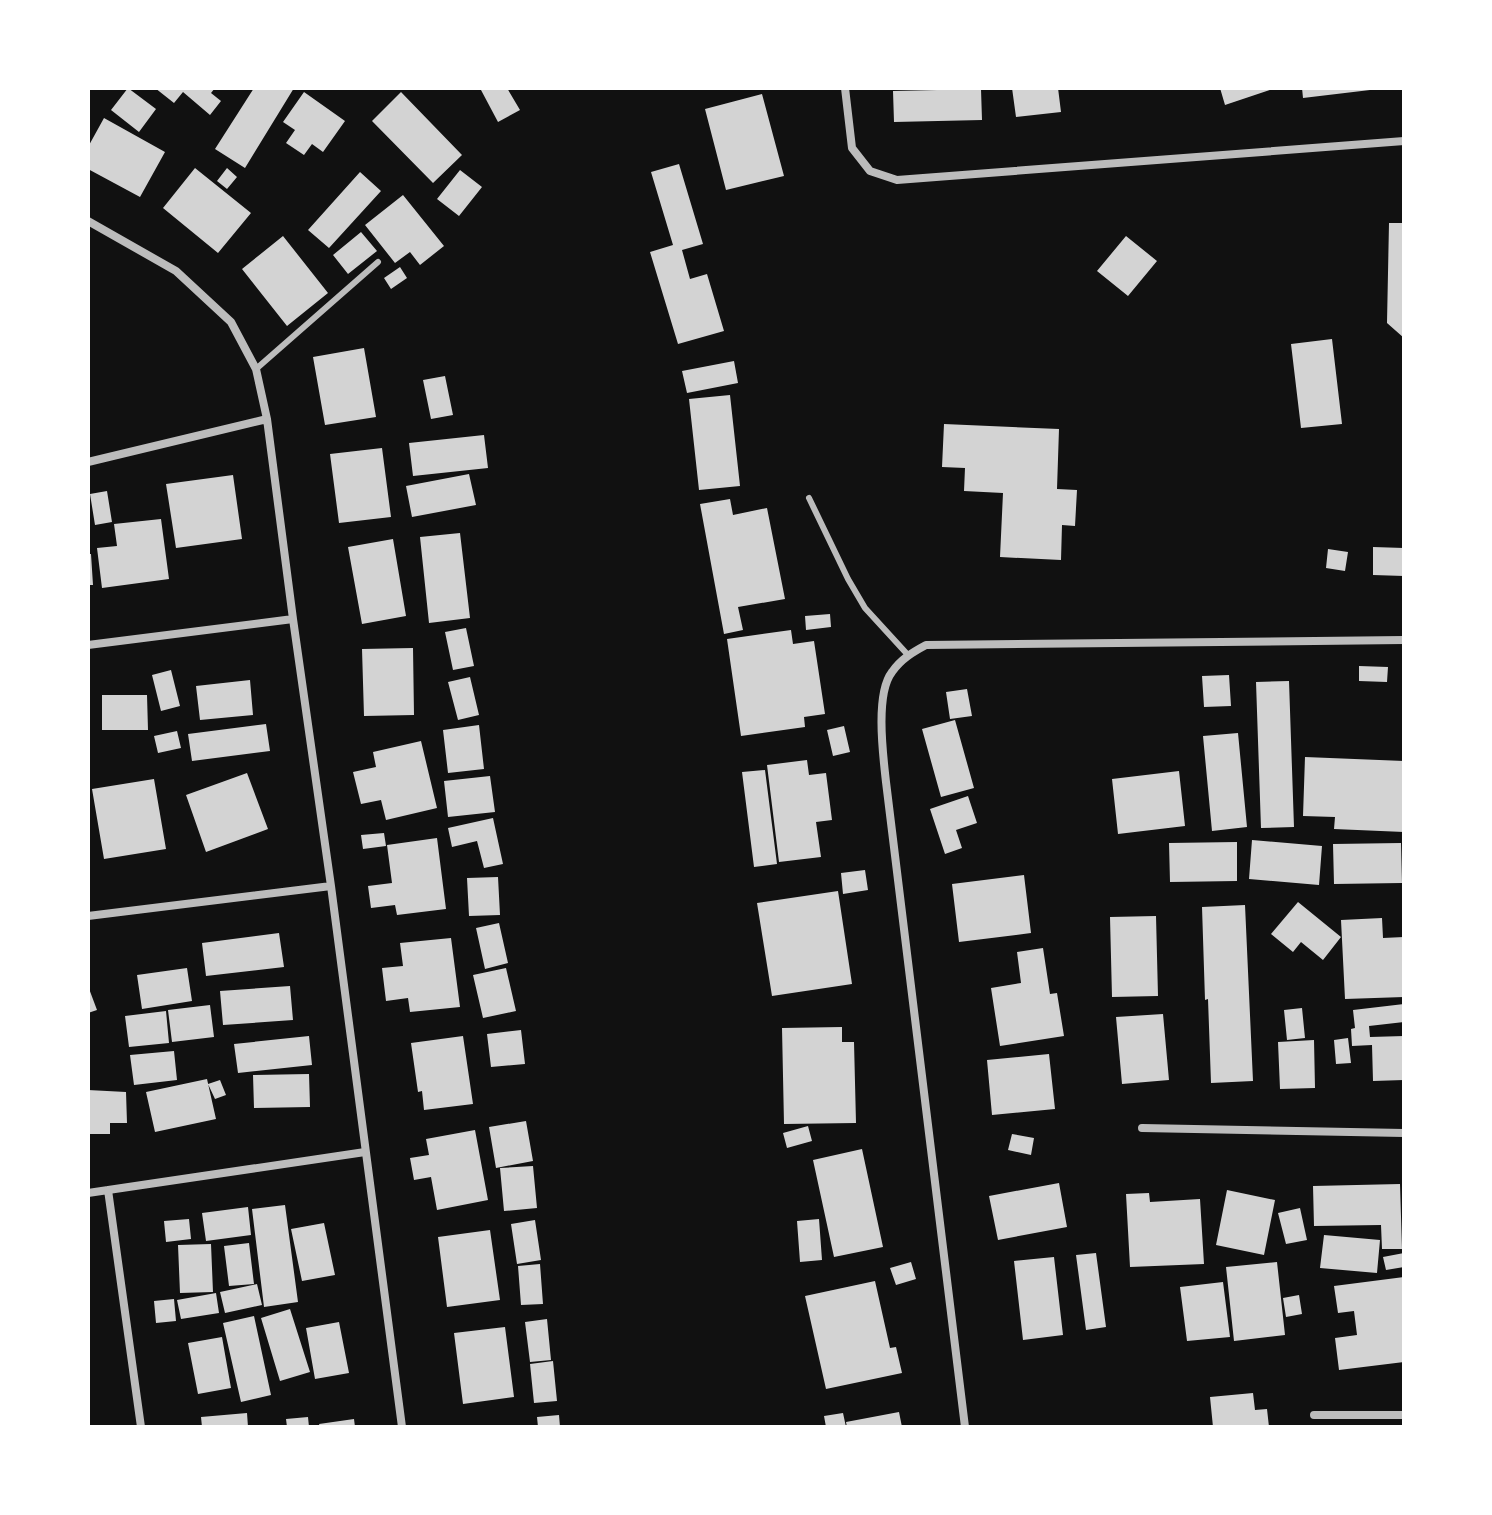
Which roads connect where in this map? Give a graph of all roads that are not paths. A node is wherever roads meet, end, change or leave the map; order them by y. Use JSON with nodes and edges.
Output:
{"nodes":[{"id":1,"x":845,"y":88,"type":"edge"},
{"id":2,"x":1404,"y":141,"type":"edge"},
{"id":3,"x":88,"y":221,"type":"edge"},
{"id":4,"x":378,"y":262,"type":"dead end"},
{"id":5,"x":256,"y":369,"type":"junction"},
{"id":6,"x":267,"y":419,"type":"junction"},
{"id":7,"x":88,"y":462,"type":"edge"},
{"id":8,"x":809,"y":498,"type":"dead end"},
{"id":9,"x":293,"y":619,"type":"junction"},
{"id":10,"x":1404,"y":640,"type":"edge"},
{"id":11,"x":88,"y":645,"type":"edge"},
{"id":12,"x":908,"y":655,"type":"junction"},
{"id":13,"x":331,"y":886,"type":"junction"},
{"id":14,"x":88,"y":916,"type":"edge"},
{"id":15,"x":1142,"y":1128,"type":"dead end"},
{"id":16,"x":1404,"y":1133,"type":"edge"},
{"id":17,"x":365,"y":1152,"type":"junction"},
{"id":18,"x":108,"y":1190,"type":"junction"},
{"id":19,"x":88,"y":1193,"type":"edge"},
{"id":20,"x":1314,"y":1415,"type":"dead end"},
{"id":21,"x":1404,"y":1415,"type":"edge"},
{"id":22,"x":141,"y":1427,"type":"edge"},
{"id":23,"x":402,"y":1427,"type":"edge"},
{"id":24,"x":965,"y":1427,"type":"edge"}],
"edges":[{"from":1,"to":2,"type":"street"},
{"from":3,"to":5,"type":"street"},
{"from":4,"to":5,"type":"lane"},
{"from":5,"to":6,"type":"street"},
{"from":6,"to":7,"type":"street"},
{"from":6,"to":9,"type":"street"},
{"from":8,"to":12,"type":"lane"},
{"from":9,"to":11,"type":"street"},
{"from":9,"to":13,"type":"street"},
{"from":10,"to":12,"type":"street"},
{"from":12,"to":24,"type":"street"},
{"from":13,"to":14,"type":"street"},
{"from":13,"to":17,"type":"street"},
{"from":15,"to":16,"type":"street"},
{"from":17,"to":18,"type":"street"},
{"from":17,"to":23,"type":"street"},
{"from":18,"to":19,"type":"street"},
{"from":18,"to":22,"type":"street"},
{"from":20,"to":21,"type":"street"}]}
